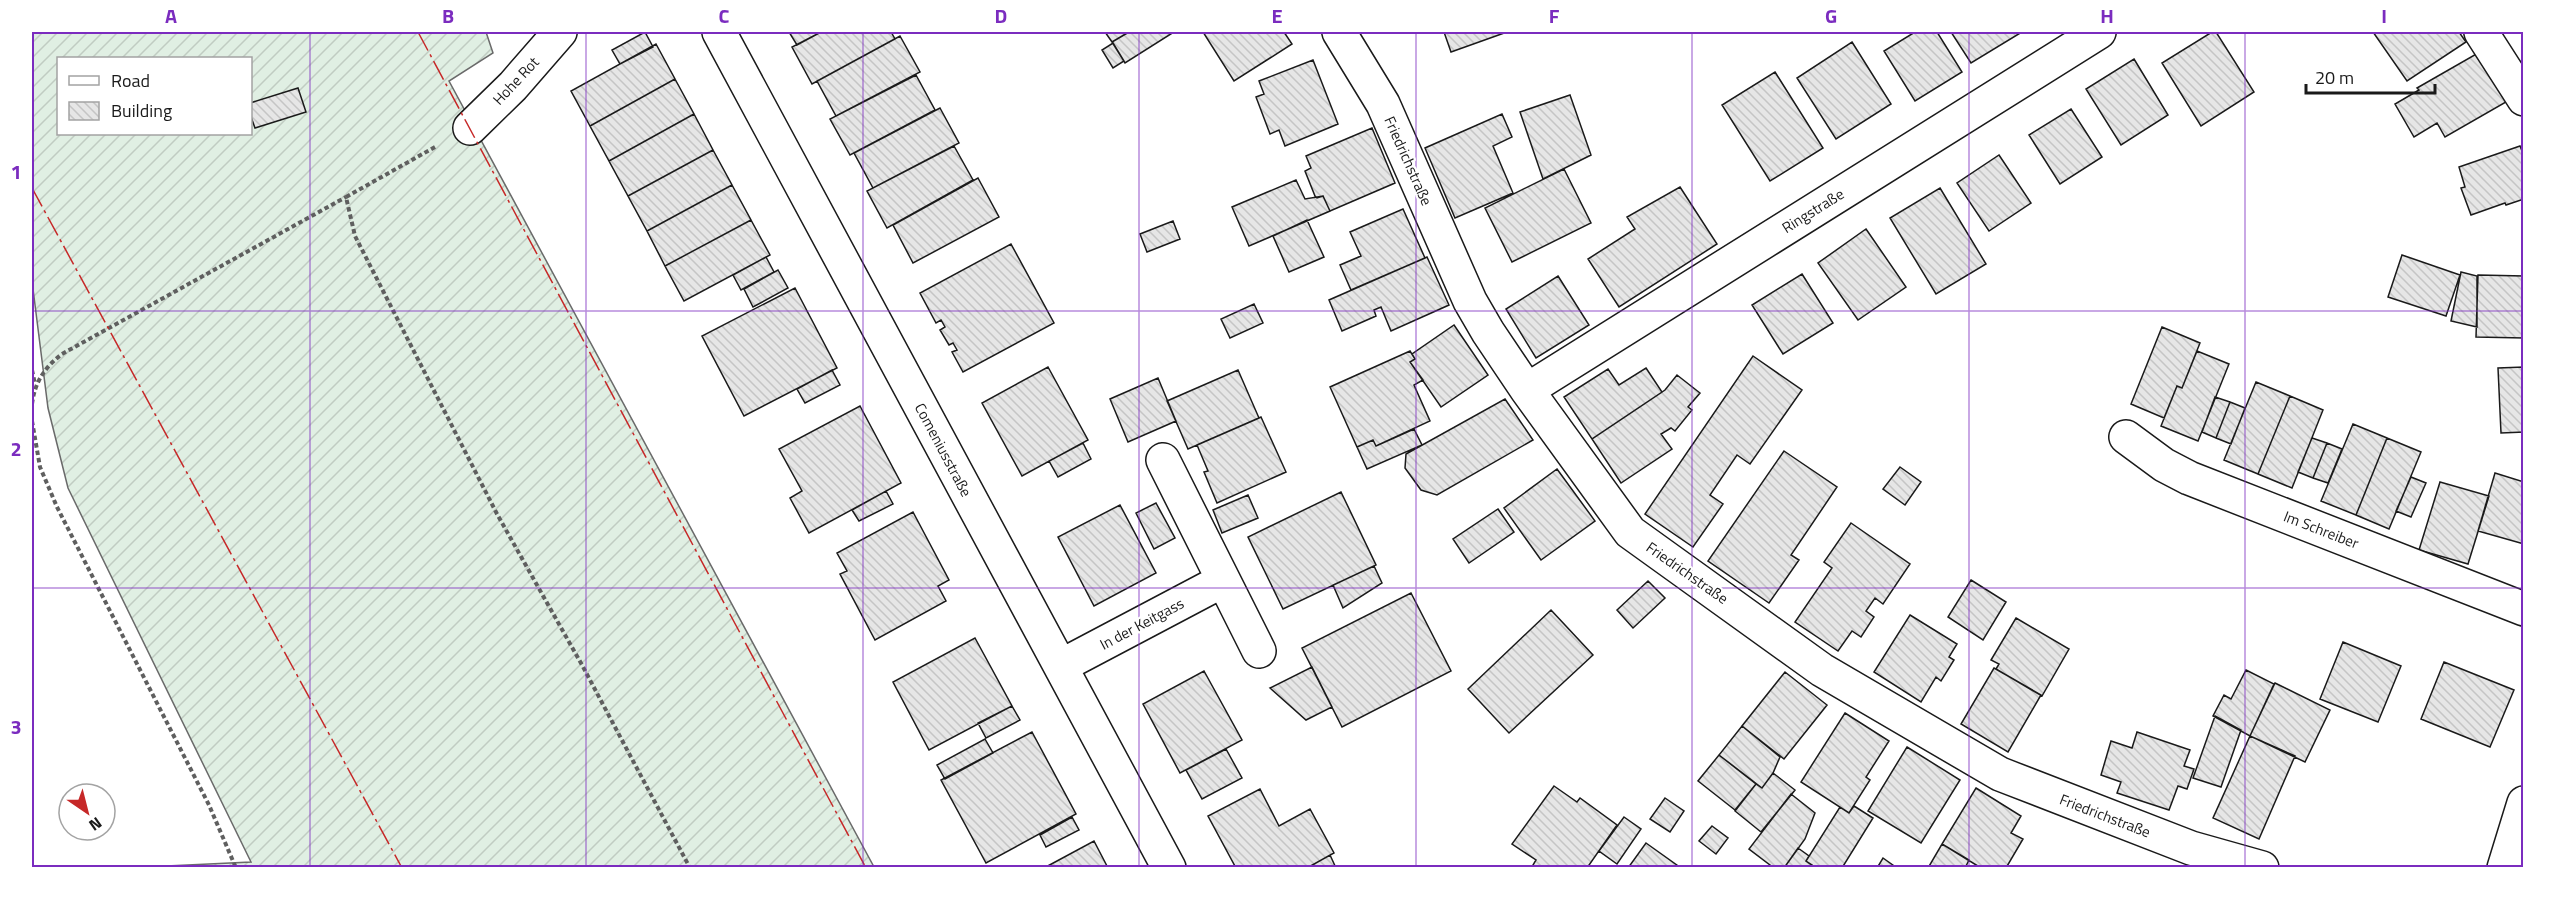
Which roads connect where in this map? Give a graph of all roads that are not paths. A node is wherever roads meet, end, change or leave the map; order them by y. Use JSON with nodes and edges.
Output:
{"nodes":[{"id":1,"x":560,"y":32,"type":"edge"},
{"id":2,"x":719,"y":32,"type":"edge"},
{"id":3,"x":1339,"y":32,"type":"edge"},
{"id":4,"x":2099,"y":32,"type":"edge"},
{"id":5,"x":2481,"y":32,"type":"edge"},
{"id":6,"x":2520,"y":86,"type":"edge"},
{"id":7,"x":470,"y":128,"type":"road end"},
{"id":8,"x":1527,"y":390,"type":"junction"},
{"id":9,"x":2126,"y":437,"type":"dead end"},
{"id":10,"x":1163,"y":460,"type":"dead end"},
{"id":11,"x":1222,"y":581,"type":"junction"},
{"id":12,"x":2523,"y":609,"type":"edge"},
{"id":13,"x":1259,"y":651,"type":"dead end"},
{"id":14,"x":1062,"y":666,"type":"junction"},
{"id":15,"x":2523,"y":803,"type":"edge"},
{"id":16,"x":1169,"y":867,"type":"edge"},
{"id":17,"x":2262,"y":867,"type":"edge"},
{"id":18,"x":2504,"y":867,"type":"edge"}],
"edges":[{"from":1,"to":7,"type":"street","name":"Hohe Rot"},
{"from":2,"to":14,"type":"street","name":"Comeniusstraße"},
{"from":3,"to":8,"type":"street","name":"Friedrichstraße"},
{"from":4,"to":8,"type":"street","name":"Ringstraße"},
{"from":5,"to":6,"type":"street"},
{"from":8,"to":17,"type":"street","name":"Friedrichstraße"},
{"from":9,"to":12,"type":"street","name":"Im Schreiber"},
{"from":10,"to":11,"type":"street"},
{"from":11,"to":13,"type":"street"},
{"from":11,"to":14,"type":"street","name":"In der Keitgass"},
{"from":14,"to":16,"type":"street","name":"Comeniusstraße"},
{"from":15,"to":18,"type":"street"}]}
